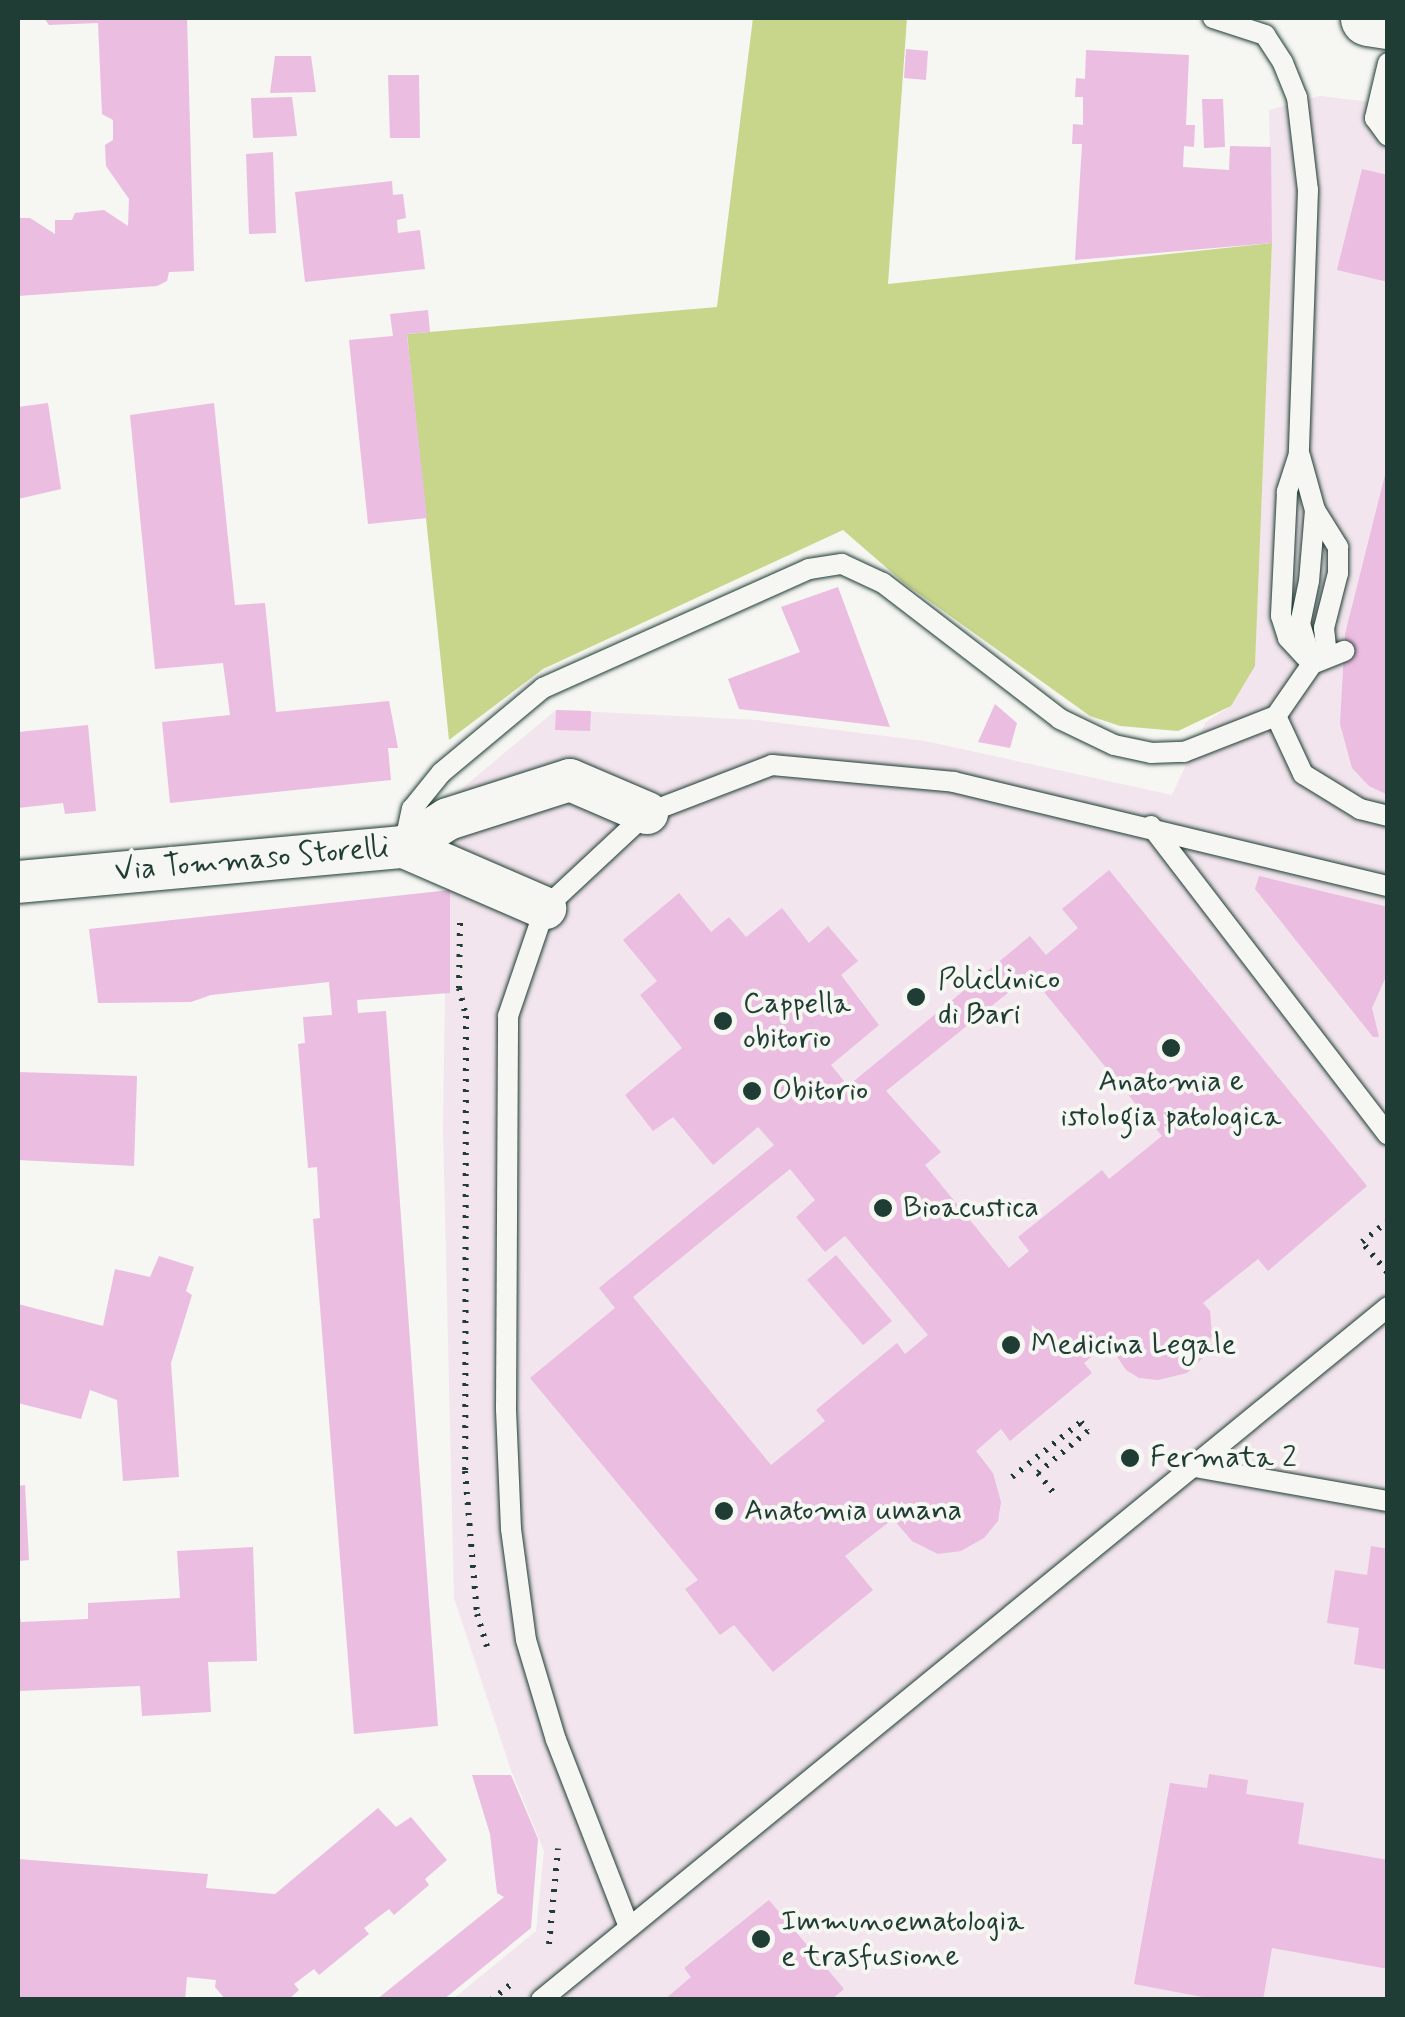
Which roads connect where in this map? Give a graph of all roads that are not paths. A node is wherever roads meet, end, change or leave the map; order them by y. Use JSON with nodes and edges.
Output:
{"nodes":[{"id":1,"x":1214,"y":18,"type":"edge"},
{"id":2,"x":1368,"y":18,"type":"edge"},
{"id":3,"x":1388,"y":21,"type":"edge"},
{"id":4,"x":1388,"y":62,"type":"edge"},
{"id":5,"x":1388,"y":136,"type":"edge"},
{"id":6,"x":1299,"y":454,"type":"junction"},
{"id":7,"x":1328,"y":657,"type":"junction"},
{"id":8,"x":1276,"y":716,"type":"junction"},
{"id":9,"x":646,"y":813,"type":"junction"},
{"id":10,"x":1388,"y":816,"type":"edge"},
{"id":11,"x":1151,"y":826,"type":"junction"},
{"id":12,"x":404,"y":847,"type":"junction"},
{"id":13,"x":18,"y":882,"type":"edge"},
{"id":14,"x":1388,"y":886,"type":"edge"},
{"id":15,"x":545,"y":908,"type":"junction"},
{"id":16,"x":1388,"y":1136,"type":"edge"},
{"id":17,"x":1388,"y":1307,"type":"edge"},
{"id":18,"x":1189,"y":1466,"type":"junction"},
{"id":19,"x":1388,"y":1501,"type":"edge"},
{"id":20,"x":629,"y":1927,"type":"junction"},
{"id":21,"x":542,"y":2000,"type":"edge"}],
"edges":[{"from":1,"to":6,"type":"lane"},
{"from":2,"to":3,"type":"main road"},
{"from":4,"to":5,"type":"lane"},
{"from":6,"to":7,"type":"lane"},
{"from":6,"to":7,"type":"lane"},
{"from":7,"to":8,"type":"lane"},
{"from":8,"to":10,"type":"lane"},
{"from":8,"to":12,"type":"lane"},
{"from":9,"to":11,"type":"lane"},
{"from":9,"to":12,"type":"street","name":"Via Tommaso Storelli"},
{"from":9,"to":15,"type":"lane"},
{"from":11,"to":14,"type":"lane"},
{"from":11,"to":16,"type":"lane"},
{"from":12,"to":13,"type":"street","name":"Via Tommaso Storelli"},
{"from":12,"to":15,"type":"street"},
{"from":15,"to":20,"type":"lane"},
{"from":17,"to":18,"type":"lane"},
{"from":18,"to":19,"type":"lane"},
{"from":18,"to":20,"type":"lane"},
{"from":20,"to":21,"type":"lane"}]}
